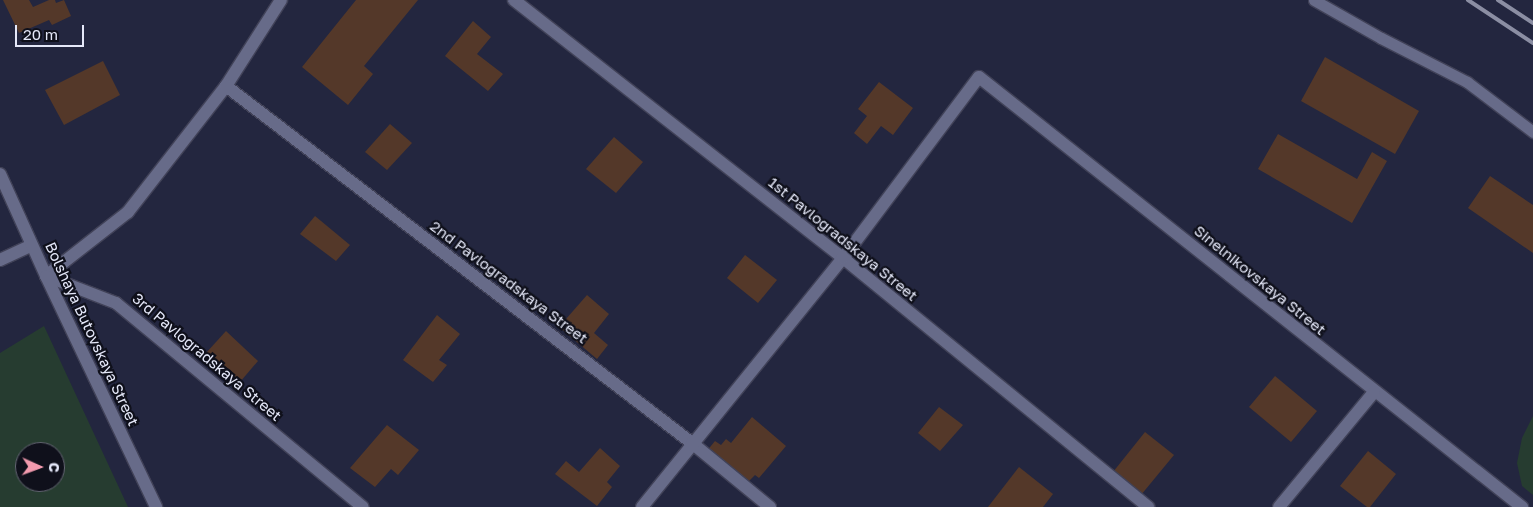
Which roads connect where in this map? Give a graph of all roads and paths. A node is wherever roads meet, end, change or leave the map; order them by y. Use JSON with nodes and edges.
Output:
{"nodes":[{"id":1,"x":281,"y":0,"type":"edge"},
{"id":2,"x":514,"y":0,"type":"edge"},
{"id":3,"x":1314,"y":0,"type":"edge"},
{"id":4,"x":226,"y":86,"type":"junction"},
{"id":5,"x":1533,"y":132,"type":"edge"},
{"id":6,"x":0,"y":174,"type":"edge"},
{"id":7,"x":32,"y":245,"type":"junction"},
{"id":8,"x":843,"y":258,"type":"junction"},
{"id":9,"x":0,"y":260,"type":"edge"},
{"id":10,"x":46,"y":276,"type":"junction"},
{"id":11,"x":1374,"y":392,"type":"junction"},
{"id":12,"x":692,"y":443,"type":"junction"},
{"id":13,"x":156,"y":507,"type":"edge"},
{"id":14,"x":362,"y":507,"type":"edge"},
{"id":15,"x":642,"y":507,"type":"edge"},
{"id":16,"x":770,"y":507,"type":"edge"},
{"id":17,"x":1148,"y":507,"type":"edge"},
{"id":18,"x":1279,"y":507,"type":"edge"},
{"id":19,"x":1522,"y":507,"type":"edge"}],
"edges":[{"from":1,"to":4,"type":"street"},
{"from":2,"to":8,"type":"street","name":"1st Pavlogradskaya Street"},
{"from":3,"to":5,"type":"lane"},
{"from":4,"to":10,"type":"street"},
{"from":4,"to":12,"type":"street","name":"2nd Pavlogradskaya Street"},
{"from":6,"to":7,"type":"street","name":"Bolshaya Butovskaya Street"},
{"from":7,"to":9,"type":"street"},
{"from":7,"to":10,"type":"street","name":"Bolshaya Butovskaya Street"},
{"from":8,"to":11,"type":"street","name":"Sinelnikovskaya Street"},
{"from":8,"to":12,"type":"street"},
{"from":8,"to":17,"type":"street","name":"1st Pavlogradskaya Street"},
{"from":10,"to":13,"type":"street","name":"Bolshaya Butovskaya Street"},
{"from":10,"to":14,"type":"street","name":"3rd Pavlogradskaya Street"},
{"from":11,"to":18,"type":"street"},
{"from":11,"to":19,"type":"street","name":"Sinelnikovskaya Street"},
{"from":12,"to":15,"type":"street"},
{"from":12,"to":16,"type":"street","name":"2nd Pavlogradskaya Street"}]}
